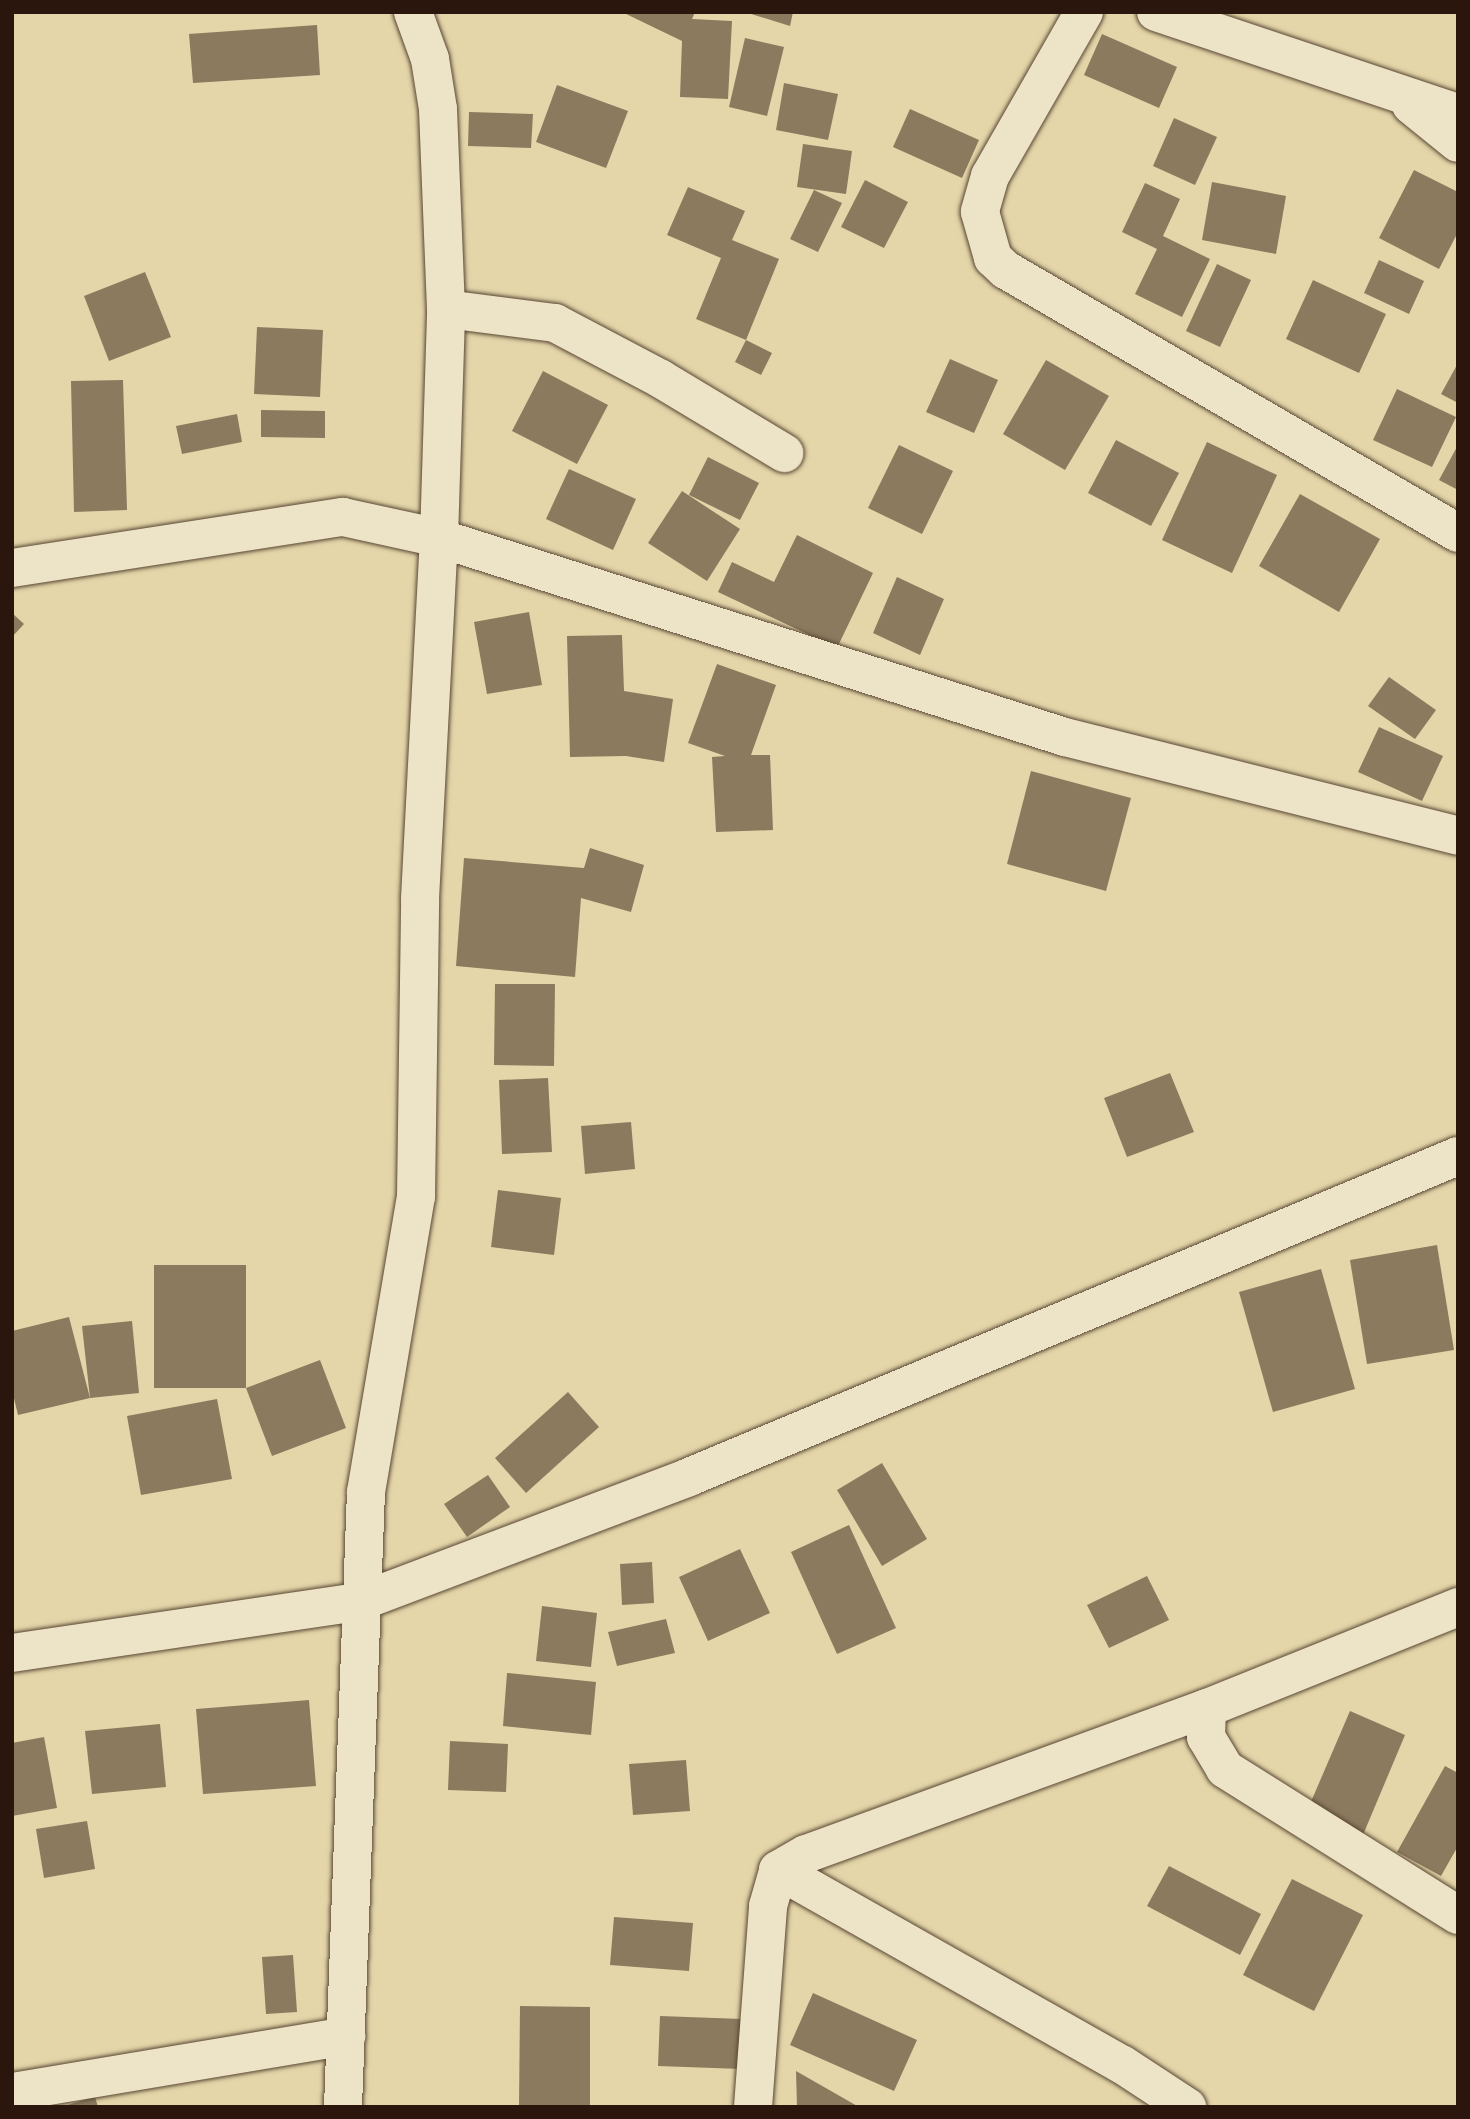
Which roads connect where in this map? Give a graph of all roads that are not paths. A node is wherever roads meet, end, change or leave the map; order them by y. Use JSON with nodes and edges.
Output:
{"nodes":[{"id":1,"x":413,"y":12,"type":"edge"},
{"id":2,"x":1084,"y":12,"type":"edge"},
{"id":3,"x":1156,"y":12,"type":"edge"},
{"id":4,"x":1398,"y":93,"type":"junction"},
{"id":5,"x":1458,"y":113,"type":"edge"},
{"id":6,"x":1458,"y":144,"type":"edge"},
{"id":7,"x":446,"y":309,"type":"junction"},
{"id":8,"x":784,"y":453,"type":"dead end"},
{"id":9,"x":1458,"y":533,"type":"edge"},
{"id":10,"x":439,"y":538,"type":"junction"},
{"id":11,"x":12,"y":568,"type":"edge"},
{"id":12,"x":1458,"y":836,"type":"edge"},
{"id":13,"x":1458,"y":1156,"type":"edge"},
{"id":14,"x":359,"y":1602,"type":"junction"},
{"id":15,"x":1458,"y":1607,"type":"edge"},
{"id":16,"x":12,"y":1653,"type":"edge"},
{"id":17,"x":1207,"y":1708,"type":"junction"},
{"id":18,"x":778,"y":1870,"type":"junction"},
{"id":19,"x":1458,"y":1915,"type":"edge"},
{"id":20,"x":346,"y":2035,"type":"junction"},
{"id":21,"x":12,"y":2092,"type":"edge"},
{"id":22,"x":344,"y":2107,"type":"edge"},
{"id":23,"x":753,"y":2107,"type":"edge"},
{"id":24,"x":1187,"y":2107,"type":"edge"}],
"edges":[{"from":1,"to":7,"type":"street"},
{"from":2,"to":9,"type":"street"},
{"from":3,"to":4,"type":"street"},
{"from":4,"to":5,"type":"street"},
{"from":4,"to":6,"type":"street"},
{"from":7,"to":8,"type":"street"},
{"from":7,"to":10,"type":"street"},
{"from":10,"to":11,"type":"street"},
{"from":10,"to":12,"type":"street"},
{"from":10,"to":14,"type":"street"},
{"from":13,"to":14,"type":"street"},
{"from":14,"to":16,"type":"street"},
{"from":14,"to":20,"type":"street"},
{"from":15,"to":17,"type":"street"},
{"from":17,"to":18,"type":"street"},
{"from":17,"to":19,"type":"street"},
{"from":18,"to":23,"type":"street"},
{"from":18,"to":24,"type":"street"},
{"from":20,"to":21,"type":"street"},
{"from":20,"to":22,"type":"street"}]}
